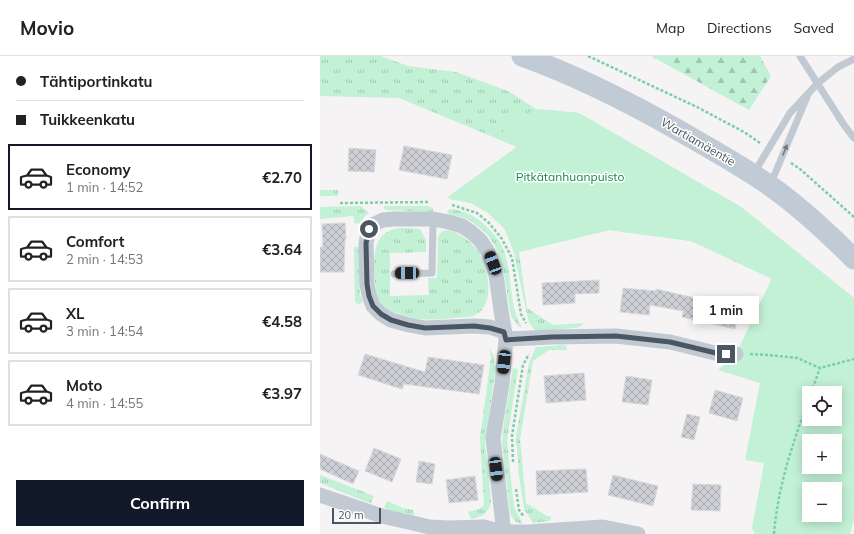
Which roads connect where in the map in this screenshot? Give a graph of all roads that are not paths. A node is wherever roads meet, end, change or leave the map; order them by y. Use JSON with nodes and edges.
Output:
{"nodes":[{"id":1,"x":522,"y":56,"type":"edge"},
{"id":2,"x":800,"y":56,"type":"edge"},
{"id":3,"x":854,"y":59,"type":"edge"},
{"id":4,"x":818,"y":83,"type":"junction"},
{"id":5,"x":808,"y":93,"type":"junction"},
{"id":6,"x":854,"y":138,"type":"edge"},
{"id":7,"x":753,"y":175,"type":"junction"},
{"id":8,"x":770,"y":186,"type":"junction"},
{"id":9,"x":433,"y":219,"type":"junction"},
{"id":10,"x":854,"y":259,"type":"edge"},
{"id":11,"x":394,"y":274,"type":"dead end"},
{"id":12,"x":505,"y":336,"type":"junction"},
{"id":13,"x":736,"y":354,"type":"road end"},
{"id":14,"x":320,"y":495,"type":"edge"},
{"id":15,"x":503,"y":533,"type":"edge"},
{"id":16,"x":638,"y":534,"type":"edge"}],
"edges":[{"from":1,"to":7,"type":"main road","name":"Wartiamäentie"},
{"from":2,"to":4,"type":"lane"},
{"from":3,"to":4,"type":"lane"},
{"from":4,"to":5,"type":"lane"},
{"from":4,"to":6,"type":"lane"},
{"from":5,"to":7,"type":"lane"},
{"from":8,"to":5,"type":"lane","one_way":true},
{"from":7,"to":8,"type":"main road","name":"Wartiamäentie"},
{"from":8,"to":10,"type":"main road","name":"Wartiamäentie"},
{"from":9,"to":11,"type":"lane"},
{"from":9,"to":12,"type":"street"},
{"from":9,"to":12,"type":"street"},
{"from":12,"to":13,"type":"street"},
{"from":12,"to":15,"type":"street"},
{"from":14,"to":15,"type":"street"},
{"from":15,"to":16,"type":"street"}]}
